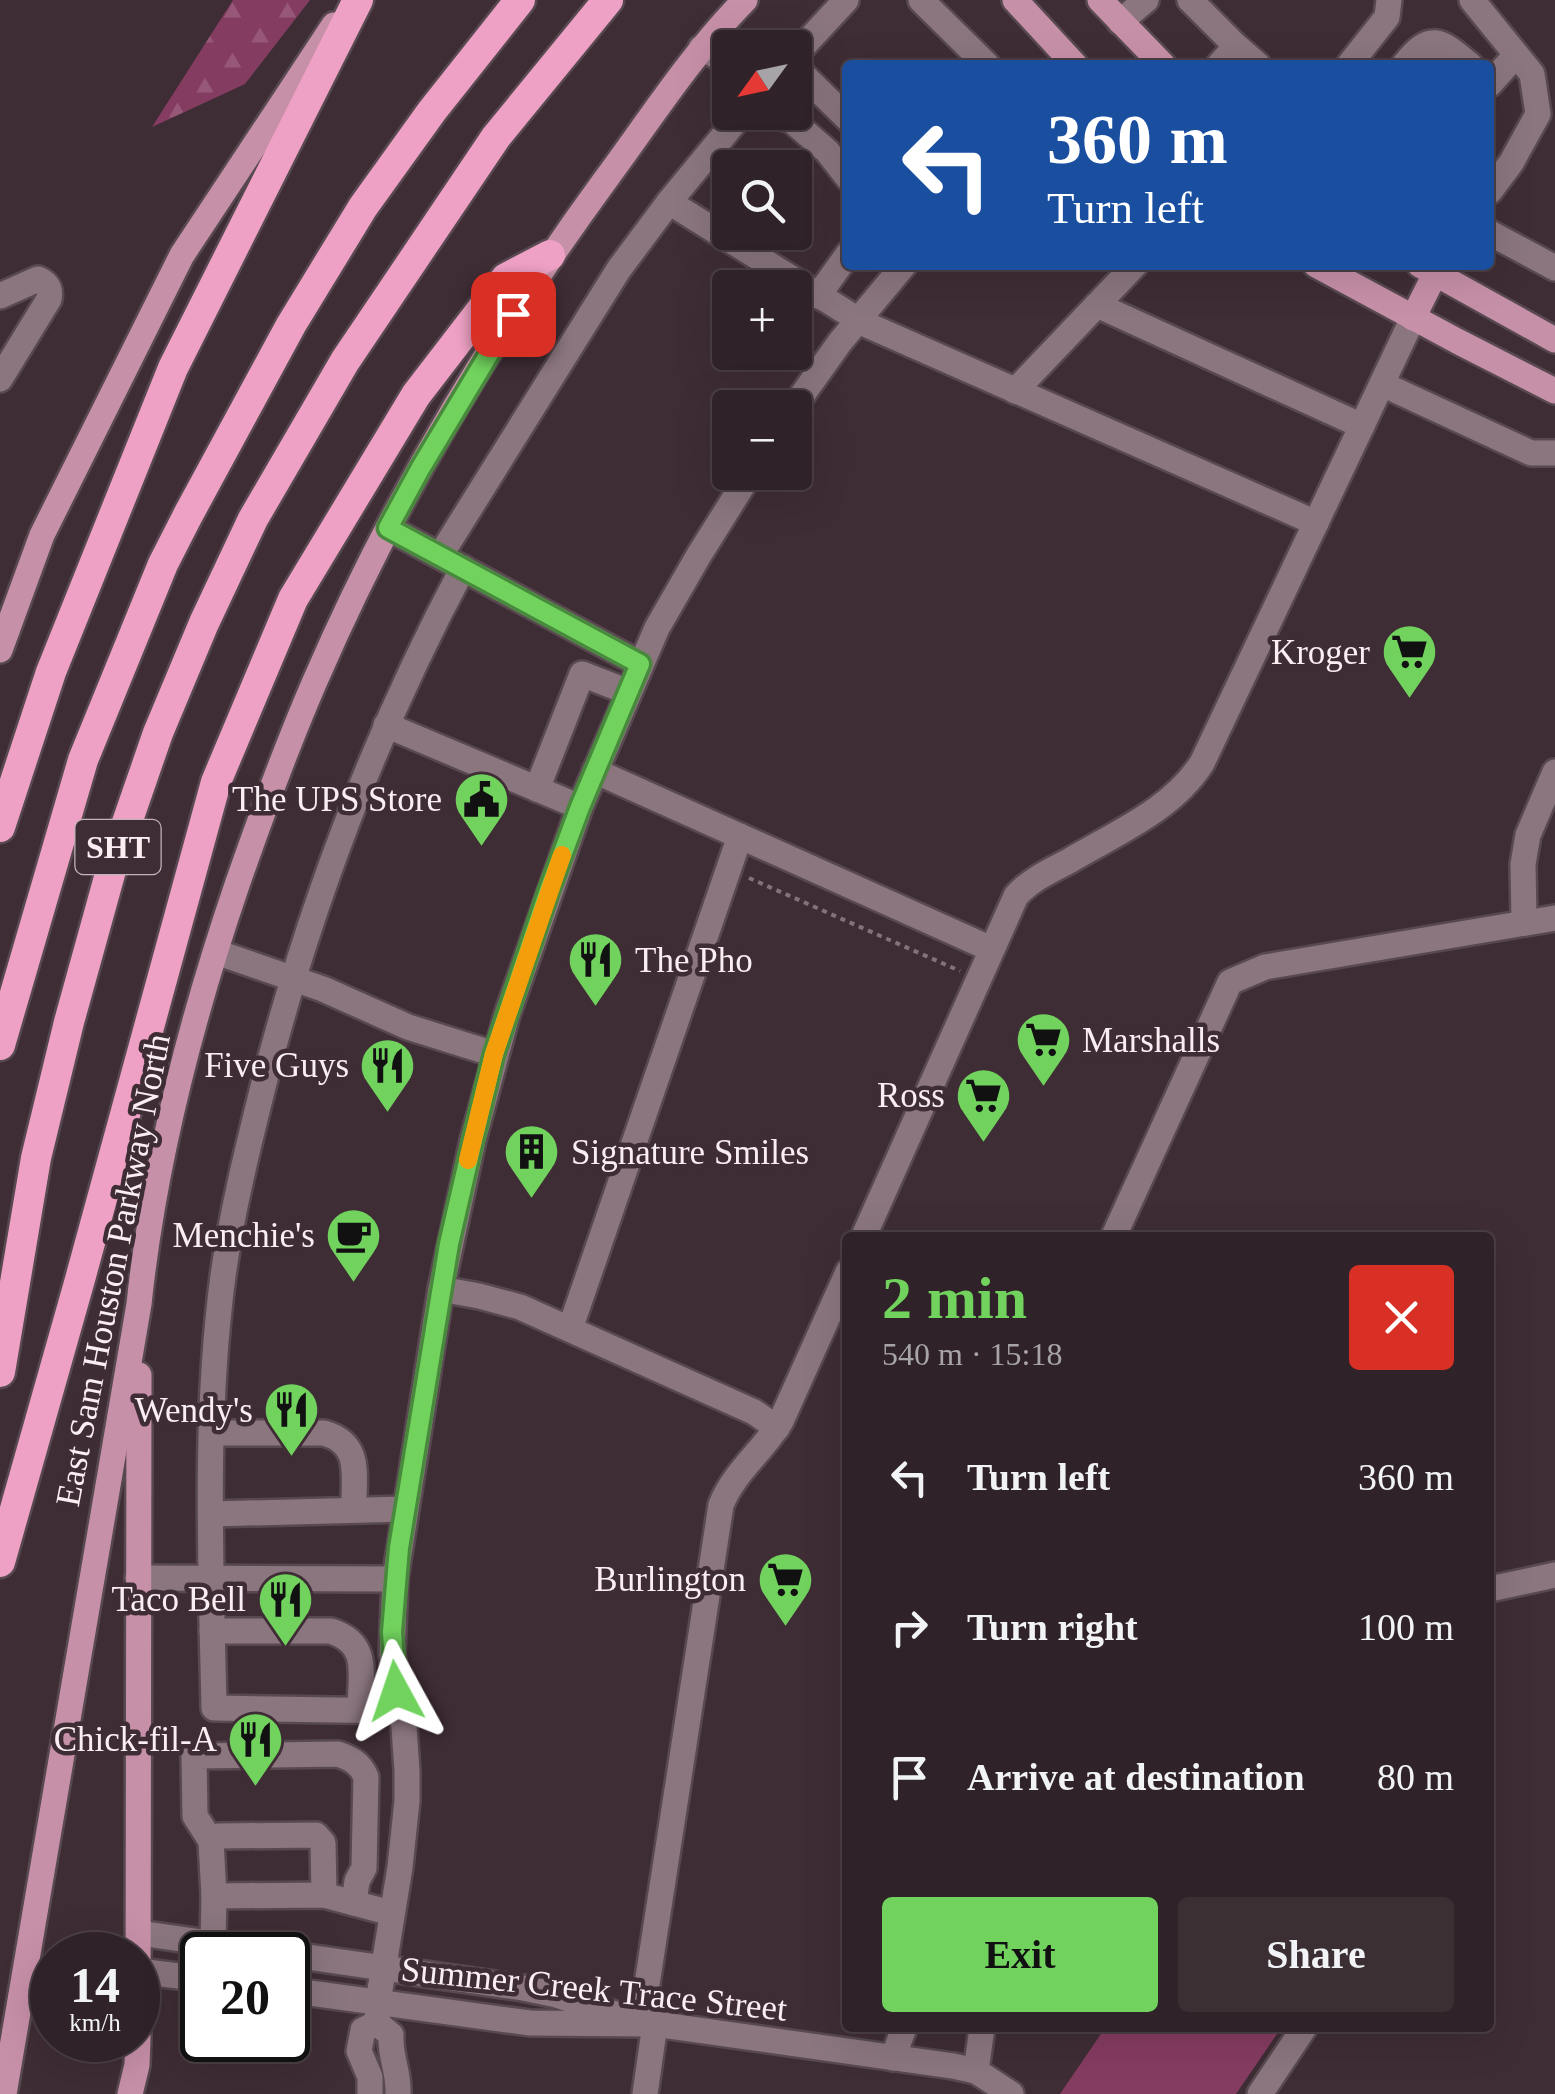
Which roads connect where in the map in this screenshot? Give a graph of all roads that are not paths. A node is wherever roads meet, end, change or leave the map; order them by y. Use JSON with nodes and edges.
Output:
{"nodes":[{"id":1,"x":354,"y":0,"type":"edge"},
{"id":2,"x":520,"y":0,"type":"edge"},
{"id":3,"x":608,"y":0,"type":"edge"},
{"id":4,"x":745,"y":0,"type":"edge"},
{"id":5,"x":846,"y":0,"type":"edge"},
{"id":6,"x":921,"y":0,"type":"edge"},
{"id":7,"x":1014,"y":0,"type":"edge"},
{"id":8,"x":1100,"y":0,"type":"edge"},
{"id":9,"x":1146,"y":0,"type":"edge"},
{"id":10,"x":1190,"y":0,"type":"edge"},
{"id":11,"x":1390,"y":0,"type":"edge"},
{"id":12,"x":1472,"y":0,"type":"edge"},
{"id":13,"x":1120,"y":22,"type":"junction"},
{"id":14,"x":812,"y":37,"type":"edge"},
{"id":15,"x":701,"y":48,"type":"junction"},
{"id":16,"x":712,"y":53,"type":"edge"},
{"id":17,"x":1228,"y":56,"type":"edge"},
{"id":18,"x":1516,"y":56,"type":"junction"},
{"id":19,"x":982,"y":60,"type":"edge"},
{"id":20,"x":1069,"y":60,"type":"edge"},
{"id":21,"x":1158,"y":60,"type":"edge"},
{"id":22,"x":1353,"y":60,"type":"edge"},
{"id":23,"x":1408,"y":60,"type":"edge"},
{"id":24,"x":1464,"y":60,"type":"edge"},
{"id":25,"x":1494,"y":79,"type":"edge"},
{"id":26,"x":812,"y":84,"type":"edge"},
{"id":27,"x":842,"y":113,"type":"edge"},
{"id":28,"x":727,"y":130,"type":"edge"},
{"id":29,"x":802,"y":130,"type":"edge"},
{"id":30,"x":842,"y":170,"type":"edge"},
{"id":31,"x":1494,"y":185,"type":"edge"},
{"id":32,"x":669,"y":202,"type":"junction"},
{"id":33,"x":1494,"y":235,"type":"edge"},
{"id":34,"x":550,"y":255,"type":"junction"},
{"id":35,"x":842,"y":262,"type":"edge"},
{"id":36,"x":1555,"y":268,"type":"edge"},
{"id":37,"x":900,"y":270,"type":"edge"},
{"id":38,"x":1129,"y":270,"type":"edge"},
{"id":39,"x":1325,"y":270,"type":"edge"},
{"id":40,"x":1431,"y":270,"type":"edge"},
{"id":41,"x":1436,"y":270,"type":"edge"},
{"id":42,"x":0,"y":296,"type":"edge"},
{"id":43,"x":818,"y":296,"type":"junction"},
{"id":44,"x":1097,"y":305,"type":"junction"},
{"id":45,"x":1413,"y":318,"type":"junction"},
{"id":46,"x":857,"y":320,"type":"junction"},
{"id":47,"x":1552,"y":335,"type":"edge"},
{"id":48,"x":0,"y":379,"type":"edge"},
{"id":49,"x":1382,"y":384,"type":"junction"},
{"id":50,"x":806,"y":390,"type":"edge"},
{"id":51,"x":1015,"y":391,"type":"junction"},
{"id":52,"x":1555,"y":391,"type":"edge"},
{"id":53,"x":1362,"y":426,"type":"junction"},
{"id":54,"x":1555,"y":453,"type":"edge"},
{"id":55,"x":740,"y":490,"type":"edge"},
{"id":56,"x":1316,"y":523,"type":"junction"},
{"id":57,"x":388,"y":528,"type":"junction"},
{"id":58,"x":440,"y":556,"type":"junction"},
{"id":59,"x":463,"y":568,"type":"junction"},
{"id":60,"x":0,"y":650,"type":"edge"},
{"id":61,"x":640,"y":664,"type":"junction"},
{"id":62,"x":628,"y":692,"type":"junction"},
{"id":63,"x":386,"y":725,"type":"junction"},
{"id":64,"x":595,"y":771,"type":"junction"},
{"id":65,"x":1555,"y":772,"type":"edge"},
{"id":66,"x":536,"y":789,"type":"junction"},
{"id":67,"x":580,"y":807,"type":"junction"},
{"id":68,"x":0,"y":828,"type":"edge"},
{"id":69,"x":740,"y":836,"type":"junction"},
{"id":70,"x":1555,"y":918,"type":"edge"},
{"id":71,"x":1524,"y":923,"type":"junction"},
{"id":72,"x":991,"y":950,"type":"junction"},
{"id":73,"x":216,"y":952,"type":"junction"},
{"id":74,"x":293,"y":978,"type":"junction"},
{"id":75,"x":0,"y":1045,"type":"edge"},
{"id":76,"x":494,"y":1054,"type":"junction"},
{"id":77,"x":866,"y":1232,"type":"edge"},
{"id":78,"x":1116,"y":1232,"type":"edge"},
{"id":79,"x":842,"y":1285,"type":"edge"},
{"id":80,"x":441,"y":1289,"type":"junction"},
{"id":81,"x":139,"y":1304,"type":"junction"},
{"id":82,"x":570,"y":1329,"type":"junction"},
{"id":83,"x":0,"y":1372,"type":"edge"},
{"id":84,"x":776,"y":1428,"type":"junction"},
{"id":85,"x":213,"y":1433,"type":"junction"},
{"id":86,"x":405,"y":1509,"type":"junction"},
{"id":87,"x":354,"y":1510,"type":"junction"},
{"id":88,"x":212,"y":1514,"type":"junction"},
{"id":89,"x":0,"y":1562,"type":"edge"},
{"id":90,"x":1555,"y":1575,"type":"edge"},
{"id":91,"x":138,"y":1578,"type":"junction"},
{"id":92,"x":211,"y":1578,"type":"junction"},
{"id":93,"x":395,"y":1580,"type":"junction"},
{"id":94,"x":1494,"y":1588,"type":"edge"},
{"id":95,"x":212,"y":1631,"type":"junction"},
{"id":96,"x":360,"y":1710,"type":"junction"},
{"id":97,"x":400,"y":1710,"type":"junction"},
{"id":98,"x":210,"y":1841,"type":"junction"},
{"id":99,"x":324,"y":1895,"type":"junction"},
{"id":100,"x":214,"y":1896,"type":"junction"},
{"id":101,"x":354,"y":1903,"type":"junction"},
{"id":102,"x":391,"y":1913,"type":"junction"},
{"id":103,"x":138,"y":1932,"type":"edge"},
{"id":104,"x":212,"y":1932,"type":"edge"},
{"id":105,"x":310,"y":1957,"type":"edge"},
{"id":106,"x":384,"y":1967,"type":"junction"},
{"id":107,"x":310,"y":1996,"type":"edge"},
{"id":108,"x":377,"y":2013,"type":"junction"},
{"id":109,"x":648,"y":2024,"type":"junction"},
{"id":110,"x":903,"y":2032,"type":"edge"},
{"id":111,"x":981,"y":2032,"type":"edge"},
{"id":112,"x":1301,"y":2032,"type":"edge"},
{"id":113,"x":893,"y":2058,"type":"junction"},
{"id":114,"x":137,"y":2062,"type":"edge"},
{"id":115,"x":976,"y":2071,"type":"junction"},
{"id":116,"x":4,"y":2094,"type":"edge"},
{"id":117,"x":130,"y":2094,"type":"edge"},
{"id":118,"x":370,"y":2094,"type":"edge"},
{"id":119,"x":398,"y":2094,"type":"edge"},
{"id":120,"x":645,"y":2094,"type":"edge"},
{"id":121,"x":1011,"y":2094,"type":"edge"},
{"id":122,"x":1260,"y":2094,"type":"edge"}],
"edges":[{"from":1,"to":60,"type":"main road"},
{"from":1,"to":68,"type":"highway"},
{"from":2,"to":75,"type":"highway","number":"SHT"},
{"from":3,"to":83,"type":"highway","number":"SHT"},
{"from":4,"to":15,"type":"main road","name":"East Sam Houston Parkway North"},
{"from":5,"to":14,"type":"street"},
{"from":6,"to":19,"type":"street"},
{"from":7,"to":20,"type":"main road"},
{"from":8,"to":13,"type":"main road"},
{"from":9,"to":13,"type":"street"},
{"from":10,"to":17,"type":"street"},
{"from":11,"to":22,"type":"street"},
{"from":12,"to":18,"type":"street"},
{"from":13,"to":21,"type":"main road"},
{"from":15,"to":16,"type":"street"},
{"from":15,"to":34,"type":"main road","name":"East Sam Houston Parkway North"},
{"from":18,"to":25,"type":"street"},
{"from":18,"to":31,"type":"street"},
{"from":23,"to":24,"type":"street"},
{"from":26,"to":27,"type":"street"},
{"from":28,"to":32,"type":"street"},
{"from":29,"to":30,"type":"street"},
{"from":32,"to":43,"type":"street"},
{"from":32,"to":58,"type":"street"},
{"from":33,"to":36,"type":"street"},
{"from":34,"to":57,"type":"main road","name":"East Sam Houston Parkway North"},
{"from":34,"to":89,"type":"highway"},
{"from":35,"to":43,"type":"street"},
{"from":37,"to":46,"type":"street"},
{"from":38,"to":44,"type":"street"},
{"from":39,"to":45,"type":"main road"},
{"from":40,"to":45,"type":"main road"},
{"from":41,"to":47,"type":"main road"},
{"from":42,"to":48,"type":"street"},
{"from":43,"to":46,"type":"street"},
{"from":44,"to":51,"type":"street"},
{"from":44,"to":53,"type":"street"},
{"from":45,"to":49,"type":"street"},
{"from":45,"to":52,"type":"main road"},
{"from":46,"to":50,"type":"street"},
{"from":46,"to":51,"type":"street"},
{"from":49,"to":53,"type":"street"},
{"from":49,"to":54,"type":"street"},
{"from":51,"to":56,"type":"street"},
{"from":53,"to":56,"type":"street"},
{"from":55,"to":61,"type":"street"},
{"from":56,"to":72,"type":"street"},
{"from":57,"to":58,"type":"street"},
{"from":57,"to":73,"type":"main road","name":"East Sam Houston Parkway North"},
{"from":58,"to":59,"type":"street"},
{"from":59,"to":61,"type":"street"},
{"from":59,"to":63,"type":"street"},
{"from":61,"to":62,"type":"street"},
{"from":62,"to":64,"type":"street"},
{"from":62,"to":66,"type":"street"},
{"from":63,"to":66,"type":"street"},
{"from":63,"to":74,"type":"street"},
{"from":64,"to":67,"type":"street"},
{"from":64,"to":69,"type":"street"},
{"from":65,"to":71,"type":"street"},
{"from":66,"to":67,"type":"street"},
{"from":67,"to":76,"type":"street"},
{"from":69,"to":72,"type":"street"},
{"from":69,"to":82,"type":"street"},
{"from":70,"to":71,"type":"street"},
{"from":71,"to":78,"type":"street"},
{"from":72,"to":77,"type":"street"},
{"from":73,"to":74,"type":"street"},
{"from":73,"to":81,"type":"main road","name":"East Sam Houston Parkway North"},
{"from":74,"to":76,"type":"street"},
{"from":74,"to":85,"type":"street"},
{"from":76,"to":80,"type":"street"},
{"from":79,"to":84,"type":"street"},
{"from":80,"to":82,"type":"street"},
{"from":80,"to":86,"type":"street"},
{"from":81,"to":91,"type":"main road"},
{"from":81,"to":116,"type":"main road","name":"East Sam Houston Parkway North"},
{"from":82,"to":84,"type":"street"},
{"from":84,"to":109,"type":"street"},
{"from":85,"to":87,"type":"street"},
{"from":85,"to":88,"type":"street"},
{"from":86,"to":87,"type":"street"},
{"from":86,"to":93,"type":"street"},
{"from":87,"to":88,"type":"street"},
{"from":88,"to":92,"type":"street"},
{"from":90,"to":94,"type":"street"},
{"from":91,"to":92,"type":"street"},
{"from":91,"to":103,"type":"main road"},
{"from":92,"to":93,"type":"street"},
{"from":92,"to":95,"type":"street"},
{"from":93,"to":97,"type":"street"},
{"from":95,"to":96,"type":"street"},
{"from":95,"to":96,"type":"street"},
{"from":96,"to":97,"type":"street"},
{"from":97,"to":102,"type":"street"},
{"from":98,"to":99,"type":"street"},
{"from":98,"to":100,"type":"street"},
{"from":98,"to":101,"type":"street"},
{"from":99,"to":100,"type":"street"},
{"from":99,"to":101,"type":"street"},
{"from":100,"to":104,"type":"street"},
{"from":101,"to":102,"type":"street"},
{"from":102,"to":106,"type":"street"},
{"from":105,"to":106,"type":"street"},
{"from":106,"to":108,"type":"street"},
{"from":106,"to":109,"type":"street"},
{"from":107,"to":108,"type":"street","name":"Summer Creek Trace Street"},
{"from":108,"to":109,"type":"street","name":"Summer Creek Trace Street"},
{"from":108,"to":118,"type":"street"},
{"from":108,"to":119,"type":"street"},
{"from":109,"to":113,"type":"street","name":"Summer Creek Trace Street"},
{"from":109,"to":120,"type":"street"},
{"from":110,"to":113,"type":"street"},
{"from":111,"to":115,"type":"street"},
{"from":112,"to":122,"type":"street"},
{"from":113,"to":115,"type":"street","name":"Summer Creek Trace Street"},
{"from":114,"to":117,"type":"main road"},
{"from":115,"to":121,"type":"street"}]}
